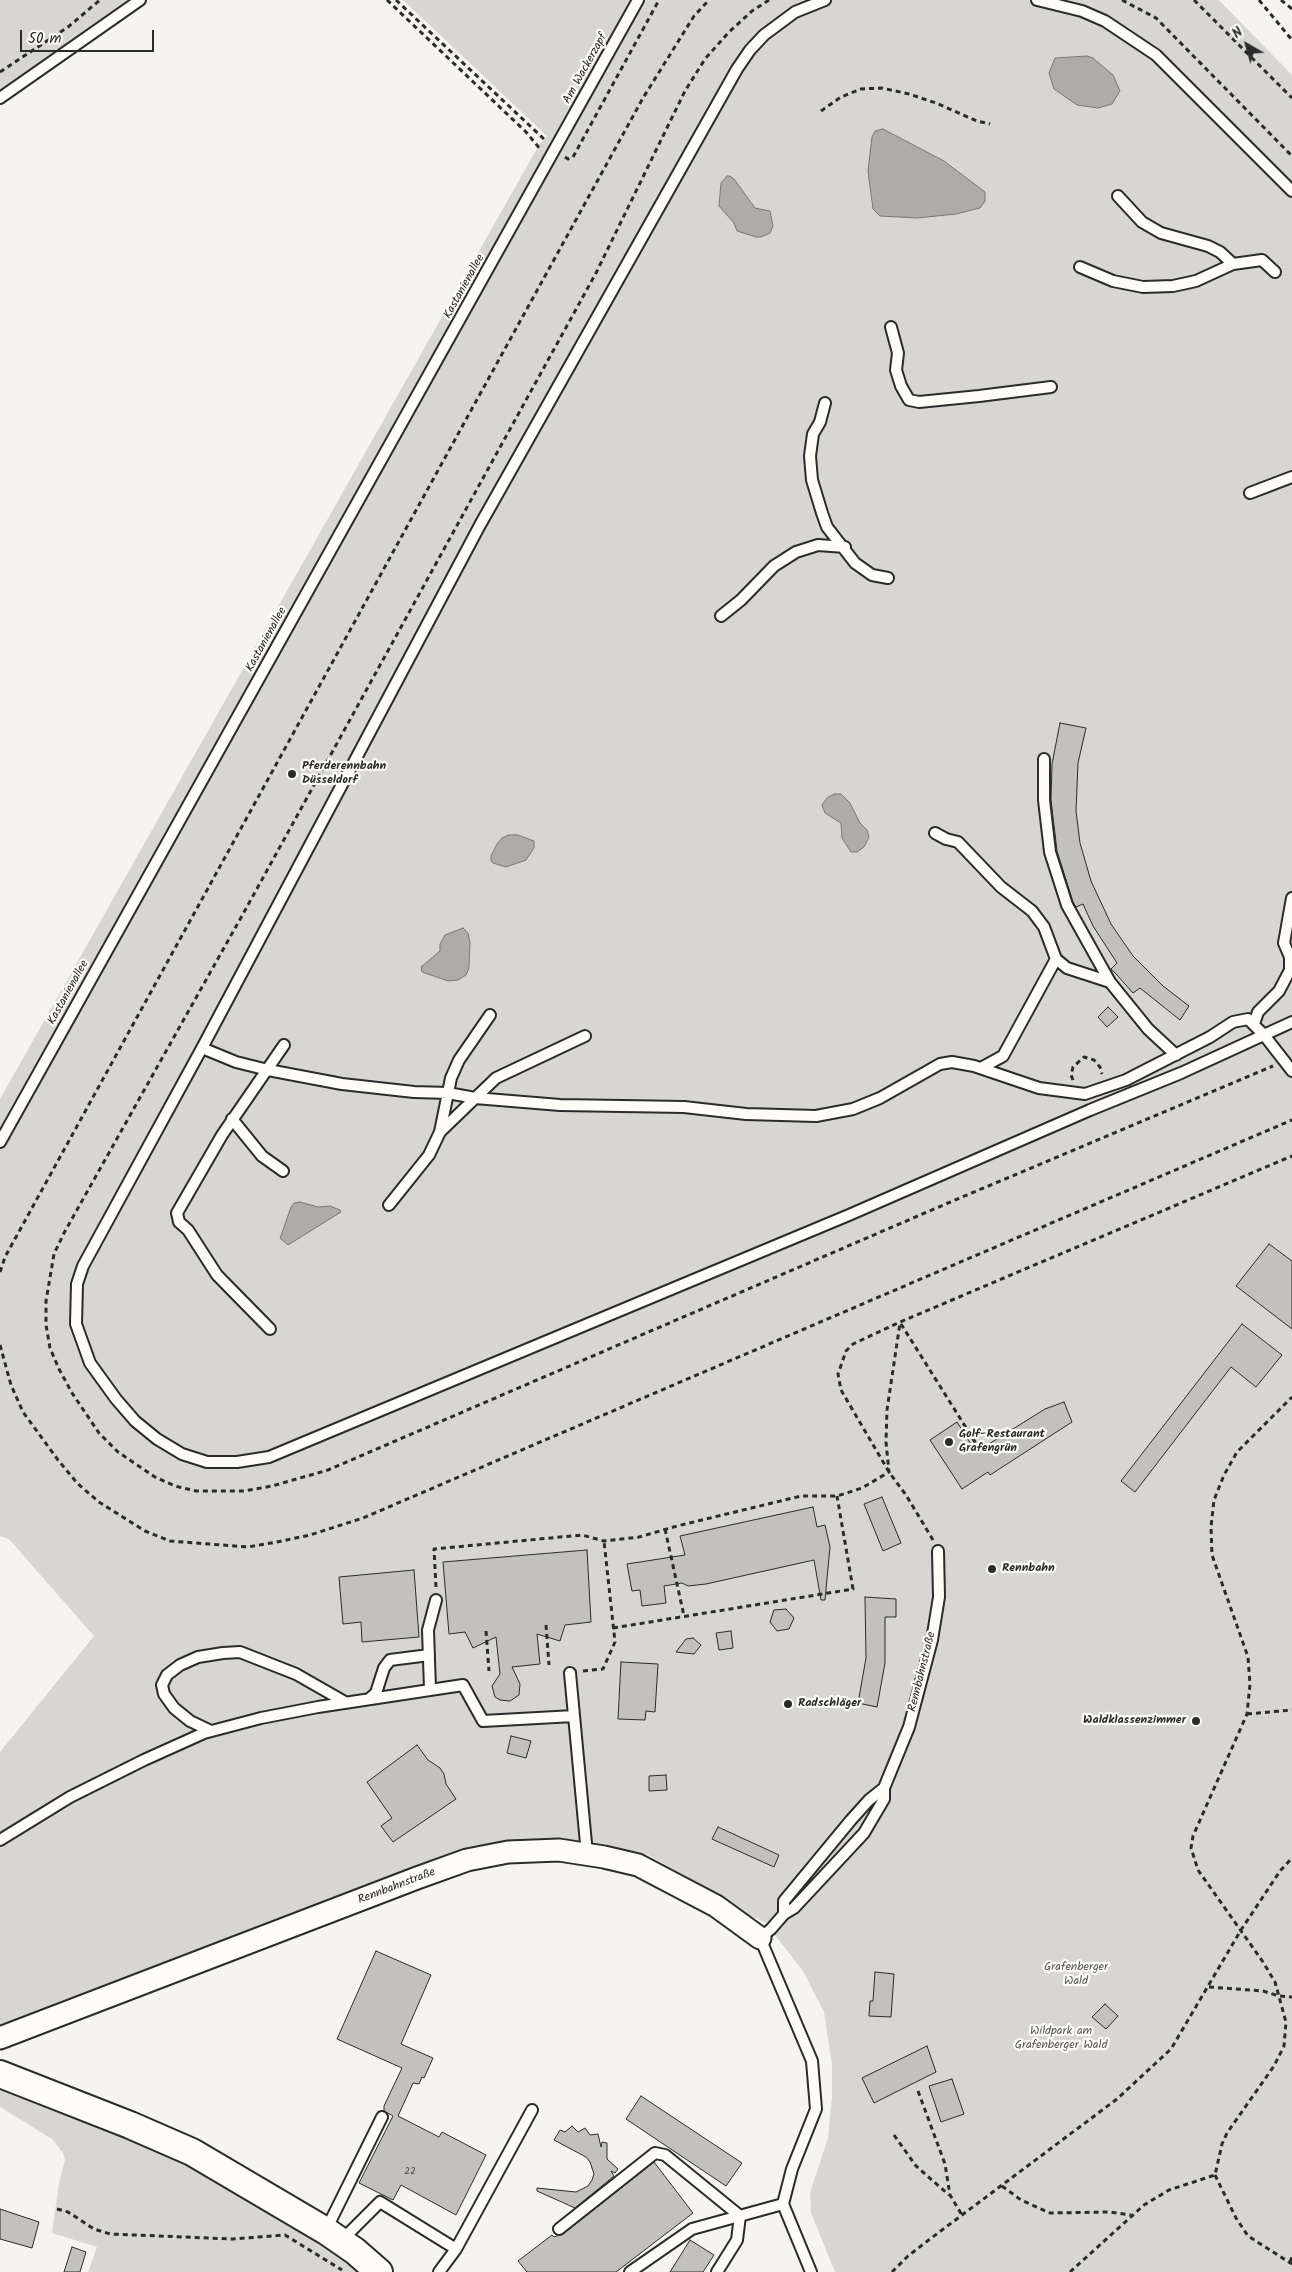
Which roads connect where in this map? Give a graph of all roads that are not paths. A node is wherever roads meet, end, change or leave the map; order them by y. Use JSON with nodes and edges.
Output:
{"nodes":[{"id":1,"x":140,"y":0,"type":"edge"},
{"id":2,"x":638,"y":0,"type":"edge"},
{"id":3,"x":825,"y":0,"type":"edge"},
{"id":4,"x":1037,"y":0,"type":"edge"},
{"id":5,"x":0,"y":98,"type":"edge"},
{"id":6,"x":554,"y":149,"type":"joint"},
{"id":7,"x":1292,"y":191,"type":"edge"},
{"id":8,"x":1118,"y":196,"type":"dead end"},
{"id":9,"x":1233,"y":264,"type":"junction"},
{"id":10,"x":1080,"y":267,"type":"dead end"},
{"id":11,"x":1275,"y":272,"type":"dead end"},
{"id":12,"x":891,"y":327,"type":"dead end"},
{"id":13,"x":1051,"y":387,"type":"dead end"},
{"id":14,"x":825,"y":404,"type":"dead end"},
{"id":15,"x":1292,"y":477,"type":"edge"},
{"id":16,"x":1250,"y":493,"type":"dead end"},
{"id":17,"x":845,"y":547,"type":"junction"},
{"id":18,"x":888,"y":578,"type":"dead end"},
{"id":19,"x":721,"y":616,"type":"dead end"},
{"id":20,"x":1044,"y":759,"type":"dead end"},
{"id":21,"x":935,"y":833,"type":"dead end"},
{"id":22,"x":1292,"y":898,"type":"edge"},
{"id":23,"x":1056,"y":959,"type":"junction"},
{"id":24,"x":1110,"y":982,"type":"junction"},
{"id":25,"x":490,"y":1015,"type":"dead end"},
{"id":26,"x":1292,"y":1022,"type":"edge"},
{"id":27,"x":1254,"y":1024,"type":"junction"},
{"id":28,"x":1264,"y":1035,"type":"junction"},
{"id":29,"x":585,"y":1036,"type":"dead end"},
{"id":30,"x":284,"y":1045,"type":"dead end"},
{"id":31,"x":202,"y":1048,"type":"junction"},
{"id":32,"x":1176,"y":1055,"type":"junction"},
{"id":33,"x":981,"y":1068,"type":"junction"},
{"id":34,"x":268,"y":1070,"type":"junction"},
{"id":35,"x":1292,"y":1071,"type":"edge"},
{"id":36,"x":448,"y":1093,"type":"junction"},
{"id":37,"x":475,"y":1098,"type":"junction"},
{"id":38,"x":232,"y":1119,"type":"junction"},
{"id":39,"x":440,"y":1132,"type":"junction"},
{"id":40,"x":0,"y":1142,"type":"edge"},
{"id":41,"x":283,"y":1172,"type":"dead end"},
{"id":42,"x":389,"y":1205,"type":"dead end"},
{"id":43,"x":270,"y":1330,"type":"dead end"},
{"id":44,"x":938,"y":1550,"type":"road end"},
{"id":45,"x":436,"y":1600,"type":"road end"},
{"id":46,"x":428,"y":1655,"type":"junction"},
{"id":47,"x":570,"y":1673,"type":"road end"},
{"id":48,"x":430,"y":1689,"type":"junction"},
{"id":49,"x":369,"y":1699,"type":"junction"},
{"id":50,"x":345,"y":1702,"type":"junction"},
{"id":51,"x":574,"y":1716,"type":"junction"},
{"id":52,"x":211,"y":1731,"type":"junction"},
{"id":53,"x":884,"y":1788,"type":"junction"},
{"id":54,"x":0,"y":1840,"type":"edge"},
{"id":55,"x":587,"y":1854,"type":"junction"},
{"id":56,"x":784,"y":1914,"type":"junction"},
{"id":57,"x":760,"y":1938,"type":"junction"},
{"id":58,"x":0,"y":2038,"type":"edge"},
{"id":59,"x":0,"y":2074,"type":"edge"},
{"id":60,"x":532,"y":2110,"type":"dead end"},
{"id":61,"x":382,"y":2117,"type":"dead end"},
{"id":62,"x":784,"y":2204,"type":"junction"},
{"id":63,"x":740,"y":2216,"type":"junction"},
{"id":64,"x":559,"y":2229,"type":"dead end"},
{"id":65,"x":333,"y":2236,"type":"junction"},
{"id":66,"x":456,"y":2249,"type":"junction"},
{"id":67,"x":379,"y":2272,"type":"edge"},
{"id":68,"x":439,"y":2272,"type":"edge"},
{"id":69,"x":630,"y":2272,"type":"edge"},
{"id":70,"x":716,"y":2272,"type":"edge"},
{"id":71,"x":811,"y":2272,"type":"edge"}],
"edges":[{"from":1,"to":5,"type":"lane"},
{"from":2,"to":6,"type":"lane","name":"Am Wackerzapf"},
{"from":3,"to":31,"type":"lane"},
{"from":4,"to":7,"type":"lane"},
{"from":6,"to":40,"type":"lane","name":"Kastanienallee"},
{"from":8,"to":9,"type":"lane"},
{"from":9,"to":10,"type":"lane"},
{"from":9,"to":11,"type":"lane"},
{"from":12,"to":13,"type":"lane"},
{"from":14,"to":17,"type":"lane"},
{"from":15,"to":16,"type":"lane"},
{"from":17,"to":18,"type":"lane"},
{"from":17,"to":19,"type":"lane"},
{"from":20,"to":24,"type":"lane"},
{"from":21,"to":23,"type":"lane"},
{"from":22,"to":27,"type":"lane"},
{"from":23,"to":24,"type":"lane"},
{"from":23,"to":33,"type":"lane"},
{"from":24,"to":32,"type":"lane"},
{"from":25,"to":36,"type":"lane"},
{"from":26,"to":28,"type":"lane"},
{"from":27,"to":28,"type":"lane"},
{"from":27,"to":32,"type":"lane"},
{"from":28,"to":31,"type":"lane"},
{"from":28,"to":35,"type":"lane"},
{"from":29,"to":37,"type":"lane"},
{"from":30,"to":34,"type":"lane"},
{"from":31,"to":34,"type":"lane"},
{"from":32,"to":33,"type":"lane"},
{"from":33,"to":37,"type":"lane"},
{"from":34,"to":36,"type":"lane"},
{"from":34,"to":38,"type":"lane"},
{"from":36,"to":37,"type":"lane"},
{"from":36,"to":39,"type":"lane"},
{"from":37,"to":39,"type":"lane"},
{"from":38,"to":41,"type":"lane"},
{"from":38,"to":43,"type":"lane"},
{"from":39,"to":42,"type":"lane"},
{"from":44,"to":53,"type":"lane","name":"Rennbahnstraße"},
{"from":45,"to":46,"type":"lane"},
{"from":46,"to":48,"type":"lane"},
{"from":46,"to":49,"type":"lane"},
{"from":47,"to":51,"type":"lane"},
{"from":48,"to":49,"type":"lane"},
{"from":48,"to":51,"type":"lane"},
{"from":49,"to":50,"type":"lane"},
{"from":50,"to":52,"type":"lane"},
{"from":50,"to":52,"type":"lane"},
{"from":51,"to":55,"type":"lane"},
{"from":52,"to":54,"type":"lane"},
{"from":53,"to":56,"type":"lane","name":"Rennbahnstraße"},
{"from":53,"to":56,"type":"lane","name":"Rennbahnstraße"},
{"from":55,"to":57,"type":"street","name":"Rennbahnstraße"},
{"from":55,"to":58,"type":"street","name":"Rennbahnstraße"},
{"from":56,"to":57,"type":"lane","name":"Rennbahnstraße"},
{"from":57,"to":62,"type":"lane"},
{"from":59,"to":65,"type":"street"},
{"from":60,"to":66,"type":"lane"},
{"from":61,"to":65,"type":"lane"},
{"from":62,"to":63,"type":"lane"},
{"from":62,"to":71,"type":"lane"},
{"from":63,"to":64,"type":"lane"},
{"from":63,"to":69,"type":"lane"},
{"from":63,"to":70,"type":"lane"},
{"from":65,"to":66,"type":"lane"},
{"from":65,"to":67,"type":"street"},
{"from":66,"to":68,"type":"lane"}]}
